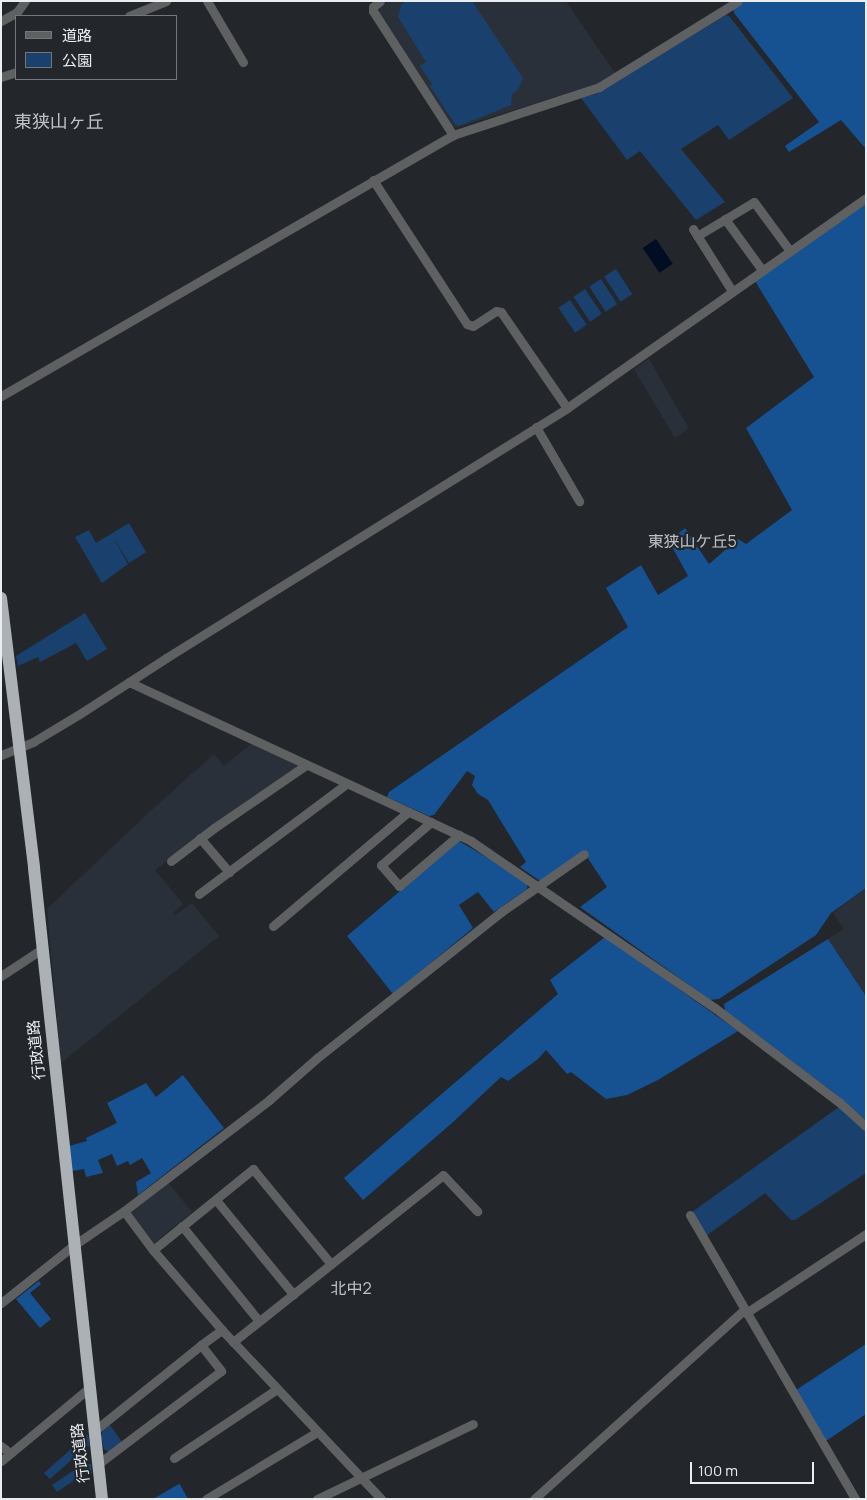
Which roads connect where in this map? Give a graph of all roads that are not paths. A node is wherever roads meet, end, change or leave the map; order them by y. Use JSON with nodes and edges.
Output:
{"nodes":[{"id":1,"x":25,"y":1,"type":"edge"},
{"id":2,"x":166,"y":1,"type":"edge"},
{"id":3,"x":207,"y":1,"type":"edge"},
{"id":4,"x":380,"y":1,"type":"edge"},
{"id":5,"x":738,"y":1,"type":"edge"},
{"id":6,"x":131,"y":15,"type":"edge"},
{"id":7,"x":1,"y":21,"type":"edge"},
{"id":8,"x":243,"y":62,"type":"dead end"},
{"id":9,"x":15,"y":72,"type":"edge"},
{"id":10,"x":1,"y":76,"type":"edge"},
{"id":11,"x":453,"y":135,"type":"junction"},
{"id":12,"x":373,"y":180,"type":"junction"},
{"id":13,"x":866,"y":198,"type":"edge"},
{"id":14,"x":725,"y":219,"type":"junction"},
{"id":15,"x":790,"y":251,"type":"junction"},
{"id":16,"x":762,"y":270,"type":"junction"},
{"id":17,"x":732,"y":291,"type":"junction"},
{"id":18,"x":1,"y":396,"type":"edge"},
{"id":19,"x":567,"y":408,"type":"junction"},
{"id":20,"x":536,"y":427,"type":"junction"},
{"id":21,"x":579,"y":501,"type":"dead end"},
{"id":22,"x":1,"y":598,"type":"edge"},
{"id":23,"x":129,"y":682,"type":"junction"},
{"id":24,"x":20,"y":748,"type":"junction"},
{"id":25,"x":1,"y":755,"type":"edge"},
{"id":26,"x":306,"y":765,"type":"junction"},
{"id":27,"x":346,"y":784,"type":"junction"},
{"id":28,"x":408,"y":812,"type":"junction"},
{"id":29,"x":431,"y":822,"type":"junction"},
{"id":30,"x":459,"y":835,"type":"junction"},
{"id":31,"x":200,"y":838,"type":"junction"},
{"id":32,"x":584,"y":854,"type":"dead end"},
{"id":33,"x":171,"y":861,"type":"dead end"},
{"id":34,"x":229,"y":872,"type":"junction"},
{"id":35,"x":538,"y":886,"type":"junction"},
{"id":36,"x":199,"y":894,"type":"dead end"},
{"id":37,"x":273,"y":926,"type":"dead end"},
{"id":38,"x":42,"y":949,"type":"junction"},
{"id":39,"x":1,"y":976,"type":"edge"},
{"id":40,"x":866,"y":1126,"type":"edge"},
{"id":41,"x":216,"y":1200,"type":"junction"},
{"id":42,"x":124,"y":1211,"type":"junction"},
{"id":43,"x":476,"y":1211,"type":"dead end"},
{"id":44,"x":690,"y":1216,"type":"dead end"},
{"id":45,"x":182,"y":1226,"type":"junction"},
{"id":46,"x":866,"y":1234,"type":"edge"},
{"id":47,"x":74,"y":1245,"type":"junction"},
{"id":48,"x":153,"y":1250,"type":"junction"},
{"id":49,"x":331,"y":1264,"type":"junction"},
{"id":50,"x":293,"y":1294,"type":"junction"},
{"id":51,"x":1,"y":1304,"type":"edge"},
{"id":52,"x":745,"y":1312,"type":"junction"},
{"id":53,"x":259,"y":1321,"type":"junction"},
{"id":54,"x":222,"y":1330,"type":"junction"},
{"id":55,"x":233,"y":1342,"type":"junction"},
{"id":56,"x":201,"y":1346,"type":"junction"},
{"id":57,"x":89,"y":1388,"type":"junction"},
{"id":58,"x":277,"y":1389,"type":"junction"},
{"id":59,"x":473,"y":1424,"type":"dead end"},
{"id":60,"x":94,"y":1431,"type":"junction"},
{"id":61,"x":317,"y":1432,"type":"junction"},
{"id":62,"x":1,"y":1446,"type":"edge"},
{"id":63,"x":10,"y":1453,"type":"junction"},
{"id":64,"x":174,"y":1458,"type":"dead end"},
{"id":65,"x":1,"y":1461,"type":"edge"},
{"id":66,"x":98,"y":1464,"type":"junction"},
{"id":67,"x":360,"y":1478,"type":"junction"},
{"id":68,"x":102,"y":1499,"type":"edge"},
{"id":69,"x":206,"y":1499,"type":"edge"},
{"id":70,"x":317,"y":1499,"type":"edge"},
{"id":71,"x":381,"y":1499,"type":"edge"},
{"id":72,"x":534,"y":1499,"type":"edge"},
{"id":73,"x":855,"y":1499,"type":"edge"}],
"edges":[{"from":1,"to":7,"type":"street"},
{"from":2,"to":6,"type":"street"},
{"from":3,"to":8,"type":"street"},
{"from":4,"to":11,"type":"street"},
{"from":5,"to":11,"type":"street"},
{"from":9,"to":10,"type":"street"},
{"from":11,"to":12,"type":"street"},
{"from":12,"to":18,"type":"street"},
{"from":12,"to":19,"type":"street"},
{"from":13,"to":15,"type":"street"},
{"from":14,"to":15,"type":"street"},
{"from":14,"to":16,"type":"street"},
{"from":14,"to":17,"type":"street"},
{"from":15,"to":16,"type":"street"},
{"from":16,"to":17,"type":"street"},
{"from":17,"to":19,"type":"street"},
{"from":19,"to":20,"type":"street"},
{"from":20,"to":21,"type":"street"},
{"from":20,"to":23,"type":"street"},
{"from":22,"to":24,"type":"highway","name":"行政道路"},
{"from":23,"to":24,"type":"street"},
{"from":23,"to":26,"type":"street"},
{"from":24,"to":25,"type":"street"},
{"from":24,"to":38,"type":"highway","name":"行政道路"},
{"from":26,"to":27,"type":"street"},
{"from":26,"to":31,"type":"street"},
{"from":27,"to":28,"type":"street"},
{"from":27,"to":34,"type":"street"},
{"from":28,"to":29,"type":"street"},
{"from":28,"to":37,"type":"street"},
{"from":29,"to":30,"type":"street"},
{"from":29,"to":30,"type":"street"},
{"from":30,"to":35,"type":"street"},
{"from":31,"to":33,"type":"street"},
{"from":31,"to":34,"type":"street"},
{"from":32,"to":35,"type":"street"},
{"from":34,"to":36,"type":"street"},
{"from":35,"to":40,"type":"street"},
{"from":35,"to":42,"type":"street"},
{"from":38,"to":39,"type":"street"},
{"from":38,"to":47,"type":"highway","name":"行政道路"},
{"from":41,"to":45,"type":"street"},
{"from":41,"to":49,"type":"street"},
{"from":41,"to":50,"type":"street"},
{"from":42,"to":47,"type":"street"},
{"from":42,"to":48,"type":"street"},
{"from":43,"to":49,"type":"street"},
{"from":44,"to":52,"type":"street"},
{"from":45,"to":48,"type":"street"},
{"from":45,"to":53,"type":"street"},
{"from":46,"to":52,"type":"street"},
{"from":47,"to":51,"type":"street"},
{"from":47,"to":57,"type":"highway","name":"行政道路"},
{"from":48,"to":54,"type":"street"},
{"from":49,"to":50,"type":"street"},
{"from":50,"to":53,"type":"street"},
{"from":52,"to":72,"type":"street"},
{"from":52,"to":73,"type":"street"},
{"from":53,"to":55,"type":"street"},
{"from":54,"to":55,"type":"street"},
{"from":54,"to":56,"type":"street"},
{"from":55,"to":58,"type":"street"},
{"from":56,"to":60,"type":"street"},
{"from":56,"to":66,"type":"street"},
{"from":57,"to":60,"type":"highway","name":"行政道路"},
{"from":57,"to":63,"type":"street"},
{"from":58,"to":61,"type":"street"},
{"from":58,"to":64,"type":"street"},
{"from":59,"to":67,"type":"street"},
{"from":60,"to":66,"type":"highway","name":"行政道路"},
{"from":61,"to":67,"type":"street"},
{"from":61,"to":69,"type":"street"},
{"from":62,"to":63,"type":"street"},
{"from":63,"to":65,"type":"street"},
{"from":66,"to":68,"type":"highway","name":"行政道路"},
{"from":67,"to":70,"type":"street"},
{"from":67,"to":71,"type":"street"}]}
